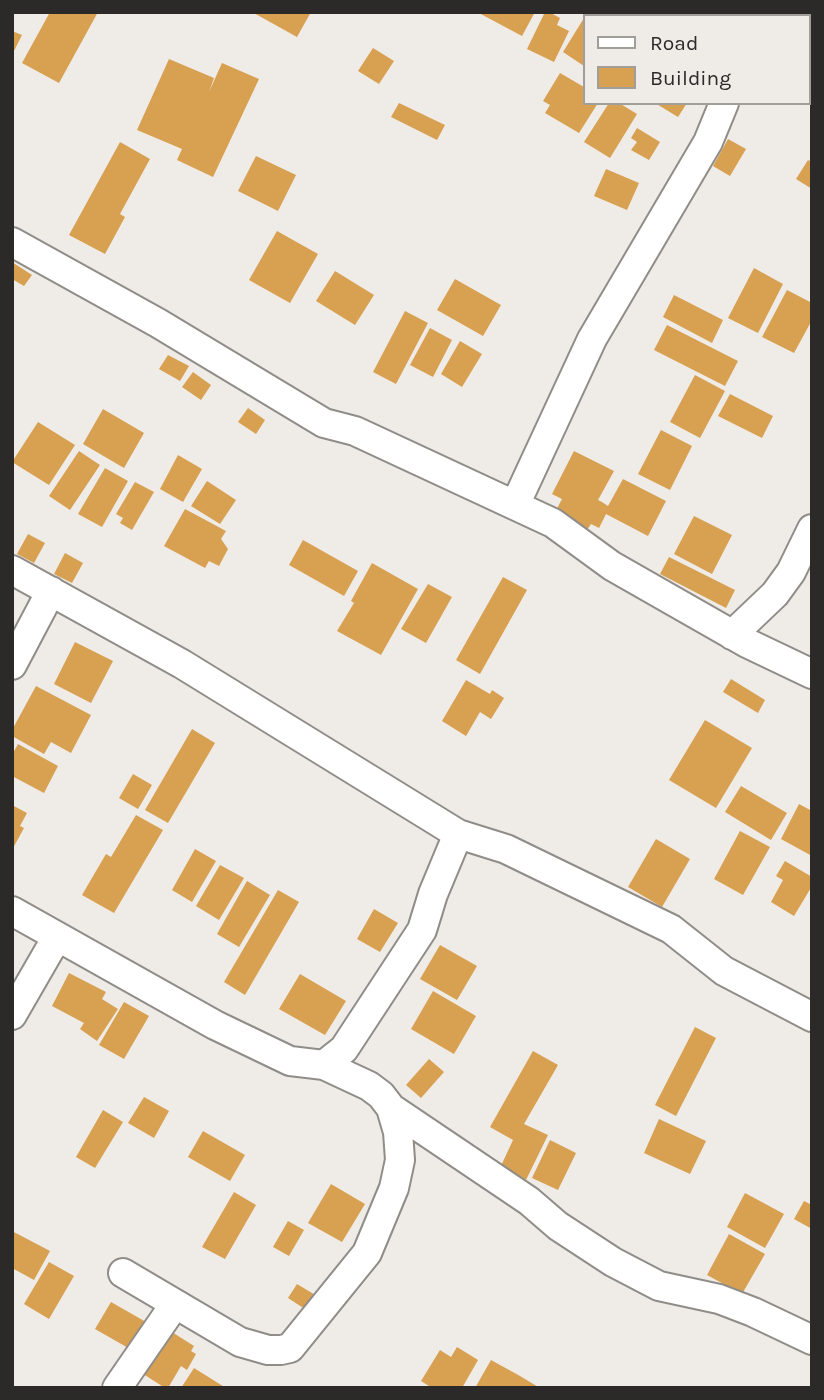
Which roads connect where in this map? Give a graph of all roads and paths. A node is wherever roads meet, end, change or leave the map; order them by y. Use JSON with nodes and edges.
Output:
{"nodes":[{"id":1,"x":723,"y":105,"type":"edge"},
{"id":2,"x":12,"y":242,"type":"edge"},
{"id":3,"x":514,"y":505,"type":"junction"},
{"id":4,"x":812,"y":528,"type":"edge"},
{"id":5,"x":12,"y":570,"type":"edge"},
{"id":6,"x":51,"y":591,"type":"junction"},
{"id":7,"x":732,"y":635,"type":"junction"},
{"id":8,"x":12,"y":664,"type":"edge"},
{"id":9,"x":812,"y":674,"type":"edge"},
{"id":10,"x":458,"y":834,"type":"junction"},
{"id":11,"x":12,"y":911,"type":"edge"},
{"id":12,"x":57,"y":937,"type":"junction"},
{"id":13,"x":12,"y":1016,"type":"edge"},
{"id":14,"x":812,"y":1017,"type":"edge"},
{"id":15,"x":324,"y":1065,"type":"junction"},
{"id":16,"x":391,"y":1108,"type":"junction"},
{"id":17,"x":123,"y":1273,"type":"dead end"},
{"id":18,"x":176,"y":1304,"type":"junction"},
{"id":19,"x":812,"y":1340,"type":"edge"},
{"id":20,"x":117,"y":1388,"type":"edge"}],
"edges":[{"from":1,"to":3,"type":"street"},
{"from":2,"to":3,"type":"street"},
{"from":3,"to":7,"type":"street"},
{"from":4,"to":7,"type":"street"},
{"from":5,"to":6,"type":"street"},
{"from":6,"to":8,"type":"street"},
{"from":6,"to":10,"type":"street"},
{"from":7,"to":9,"type":"street"},
{"from":10,"to":14,"type":"street"},
{"from":10,"to":15,"type":"street"},
{"from":11,"to":12,"type":"street"},
{"from":12,"to":13,"type":"street"},
{"from":12,"to":15,"type":"street"},
{"from":15,"to":16,"type":"street"},
{"from":16,"to":18,"type":"street"},
{"from":16,"to":19,"type":"street"},
{"from":17,"to":18,"type":"street"},
{"from":18,"to":20,"type":"street"}]}
